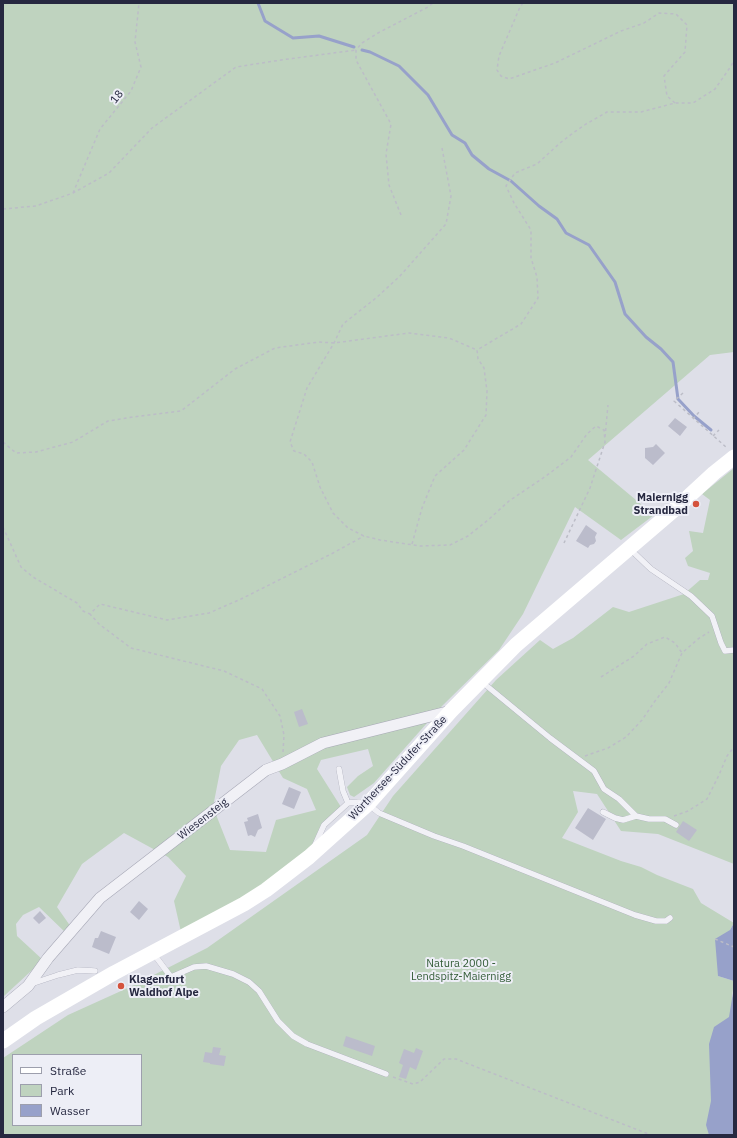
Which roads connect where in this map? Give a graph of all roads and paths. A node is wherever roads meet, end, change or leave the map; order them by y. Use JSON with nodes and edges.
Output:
{"nodes":[{"id":1,"x":139,"y":3,"type":"edge"},
{"id":2,"x":433,"y":3,"type":"edge"},
{"id":3,"x":523,"y":3,"type":"edge"},
{"id":4,"x":356,"y":50,"type":"junction"},
{"id":5,"x":734,"y":61,"type":"edge"},
{"id":6,"x":675,"y":103,"type":"junction"},
{"id":7,"x":442,"y":148,"type":"dead end"},
{"id":8,"x":73,"y":193,"type":"junction"},
{"id":9,"x":3,"y":209,"type":"edge"},
{"id":10,"x":400,"y":215,"type":"dead end"},
{"id":11,"x":334,"y":344,"type":"junction"},
{"id":12,"x":477,"y":350,"type":"junction"},
{"id":13,"x":683,"y":392,"type":"dead end"},
{"id":14,"x":608,"y":405,"type":"dead end"},
{"id":15,"x":699,"y":412,"type":"dead end"},
{"id":16,"x":693,"y":419,"type":"junction"},
{"id":17,"x":719,"y":430,"type":"dead end"},
{"id":18,"x":713,"y":436,"type":"junction"},
{"id":19,"x":3,"y":442,"type":"edge"},
{"id":20,"x":605,"y":442,"type":"junction"},
{"id":21,"x":731,"y":453,"type":"edge"},
{"id":22,"x":3,"y":527,"type":"edge"},
{"id":23,"x":364,"y":536,"type":"junction"},
{"id":24,"x":564,"y":543,"type":"dead end"},
{"id":25,"x":412,"y":545,"type":"junction"},
{"id":26,"x":629,"y":548,"type":"junction"},
{"id":27,"x":90,"y":614,"type":"junction"},
{"id":28,"x":716,"y":628,"type":"junction"},
{"id":29,"x":734,"y":650,"type":"edge"},
{"id":30,"x":682,"y":653,"type":"junction"},
{"id":31,"x":601,"y":677,"type":"dead end"},
{"id":32,"x":480,"y":680,"type":"junction"},
{"id":33,"x":451,"y":711,"type":"junction"},
{"id":34,"x":734,"y":747,"type":"edge"},
{"id":35,"x":576,"y":758,"type":"junction"},
{"id":36,"x":282,"y":764,"type":"junction"},
{"id":37,"x":339,"y":769,"type":"dead end"},
{"id":38,"x":348,"y":803,"type":"junction"},
{"id":39,"x":368,"y":804,"type":"junction"},
{"id":40,"x":603,"y":812,"type":"dead end"},
{"id":41,"x":636,"y":816,"type":"junction"},
{"id":42,"x":665,"y":819,"type":"junction"},
{"id":43,"x":676,"y":825,"type":"dead end"},
{"id":44,"x":309,"y":857,"type":"junction"},
{"id":45,"x":670,"y":918,"type":"dead end"},
{"id":46,"x":715,"y":939,"type":"dead end"},
{"id":47,"x":734,"y":947,"type":"edge"},
{"id":48,"x":153,"y":953,"type":"junction"},
{"id":49,"x":95,"y":971,"type":"dead end"},
{"id":50,"x":28,"y":986,"type":"junction"},
{"id":51,"x":3,"y":1007,"type":"edge"},
{"id":52,"x":3,"y":1041,"type":"edge"},
{"id":53,"x":386,"y":1074,"type":"joint"},
{"id":54,"x":651,"y":1135,"type":"edge"}],
"edges":[{"from":1,"to":8,"type":"path","name":"18"},
{"from":2,"to":4,"type":"path"},
{"from":3,"to":6,"type":"path"},
{"from":4,"to":8,"type":"path"},
{"from":4,"to":10,"type":"path"},
{"from":5,"to":6,"type":"path"},
{"from":6,"to":12,"type":"path"},
{"from":7,"to":11,"type":"path"},
{"from":8,"to":9,"type":"path"},
{"from":11,"to":12,"type":"path"},
{"from":11,"to":19,"type":"path"},
{"from":11,"to":23,"type":"path"},
{"from":12,"to":25,"type":"path"},
{"from":13,"to":16,"type":"path"},
{"from":14,"to":20,"type":"path"},
{"from":15,"to":16,"type":"path"},
{"from":16,"to":18,"type":"path"},
{"from":17,"to":18,"type":"path"},
{"from":18,"to":21,"type":"path"},
{"from":20,"to":24,"type":"path"},
{"from":20,"to":25,"type":"path"},
{"from":21,"to":26,"type":"main road","name":"Wörthersee-Südufer-Straße"},
{"from":22,"to":27,"type":"path"},
{"from":23,"to":25,"type":"path"},
{"from":23,"to":27,"type":"path"},
{"from":26,"to":28,"type":"lane"},
{"from":26,"to":32,"type":"main road","name":"Wörthersee-Südufer-Straße"},
{"from":27,"to":36,"type":"path"},
{"from":28,"to":29,"type":"lane"},
{"from":28,"to":30,"type":"path"},
{"from":30,"to":31,"type":"path"},
{"from":30,"to":35,"type":"path"},
{"from":32,"to":33,"type":"main road","name":"Wörthersee-Südufer-Straße"},
{"from":32,"to":35,"type":"lane"},
{"from":33,"to":36,"type":"street","name":"Wiesensteig"},
{"from":33,"to":39,"type":"main road","name":"Wörthersee-Südufer-Straße"},
{"from":34,"to":42,"type":"path"},
{"from":35,"to":41,"type":"lane"},
{"from":36,"to":50,"type":"street","name":"Wiesensteig"},
{"from":37,"to":38,"type":"lane"},
{"from":38,"to":39,"type":"lane"},
{"from":38,"to":44,"type":"lane"},
{"from":39,"to":44,"type":"main road","name":"Wörthersee-Südufer-Straße"},
{"from":39,"to":45,"type":"lane"},
{"from":40,"to":41,"type":"lane"},
{"from":41,"to":42,"type":"lane"},
{"from":42,"to":43,"type":"lane"},
{"from":44,"to":48,"type":"main road","name":"Wörthersee-Südufer-Straße"},
{"from":46,"to":47,"type":"path"},
{"from":48,"to":52,"type":"main road","name":"Wörthersee-Südufer-Straße"},
{"from":48,"to":53,"type":"lane"},
{"from":49,"to":50,"type":"lane"},
{"from":50,"to":51,"type":"street","name":"Wiesensteig"},
{"from":53,"to":54,"type":"path"}]}
